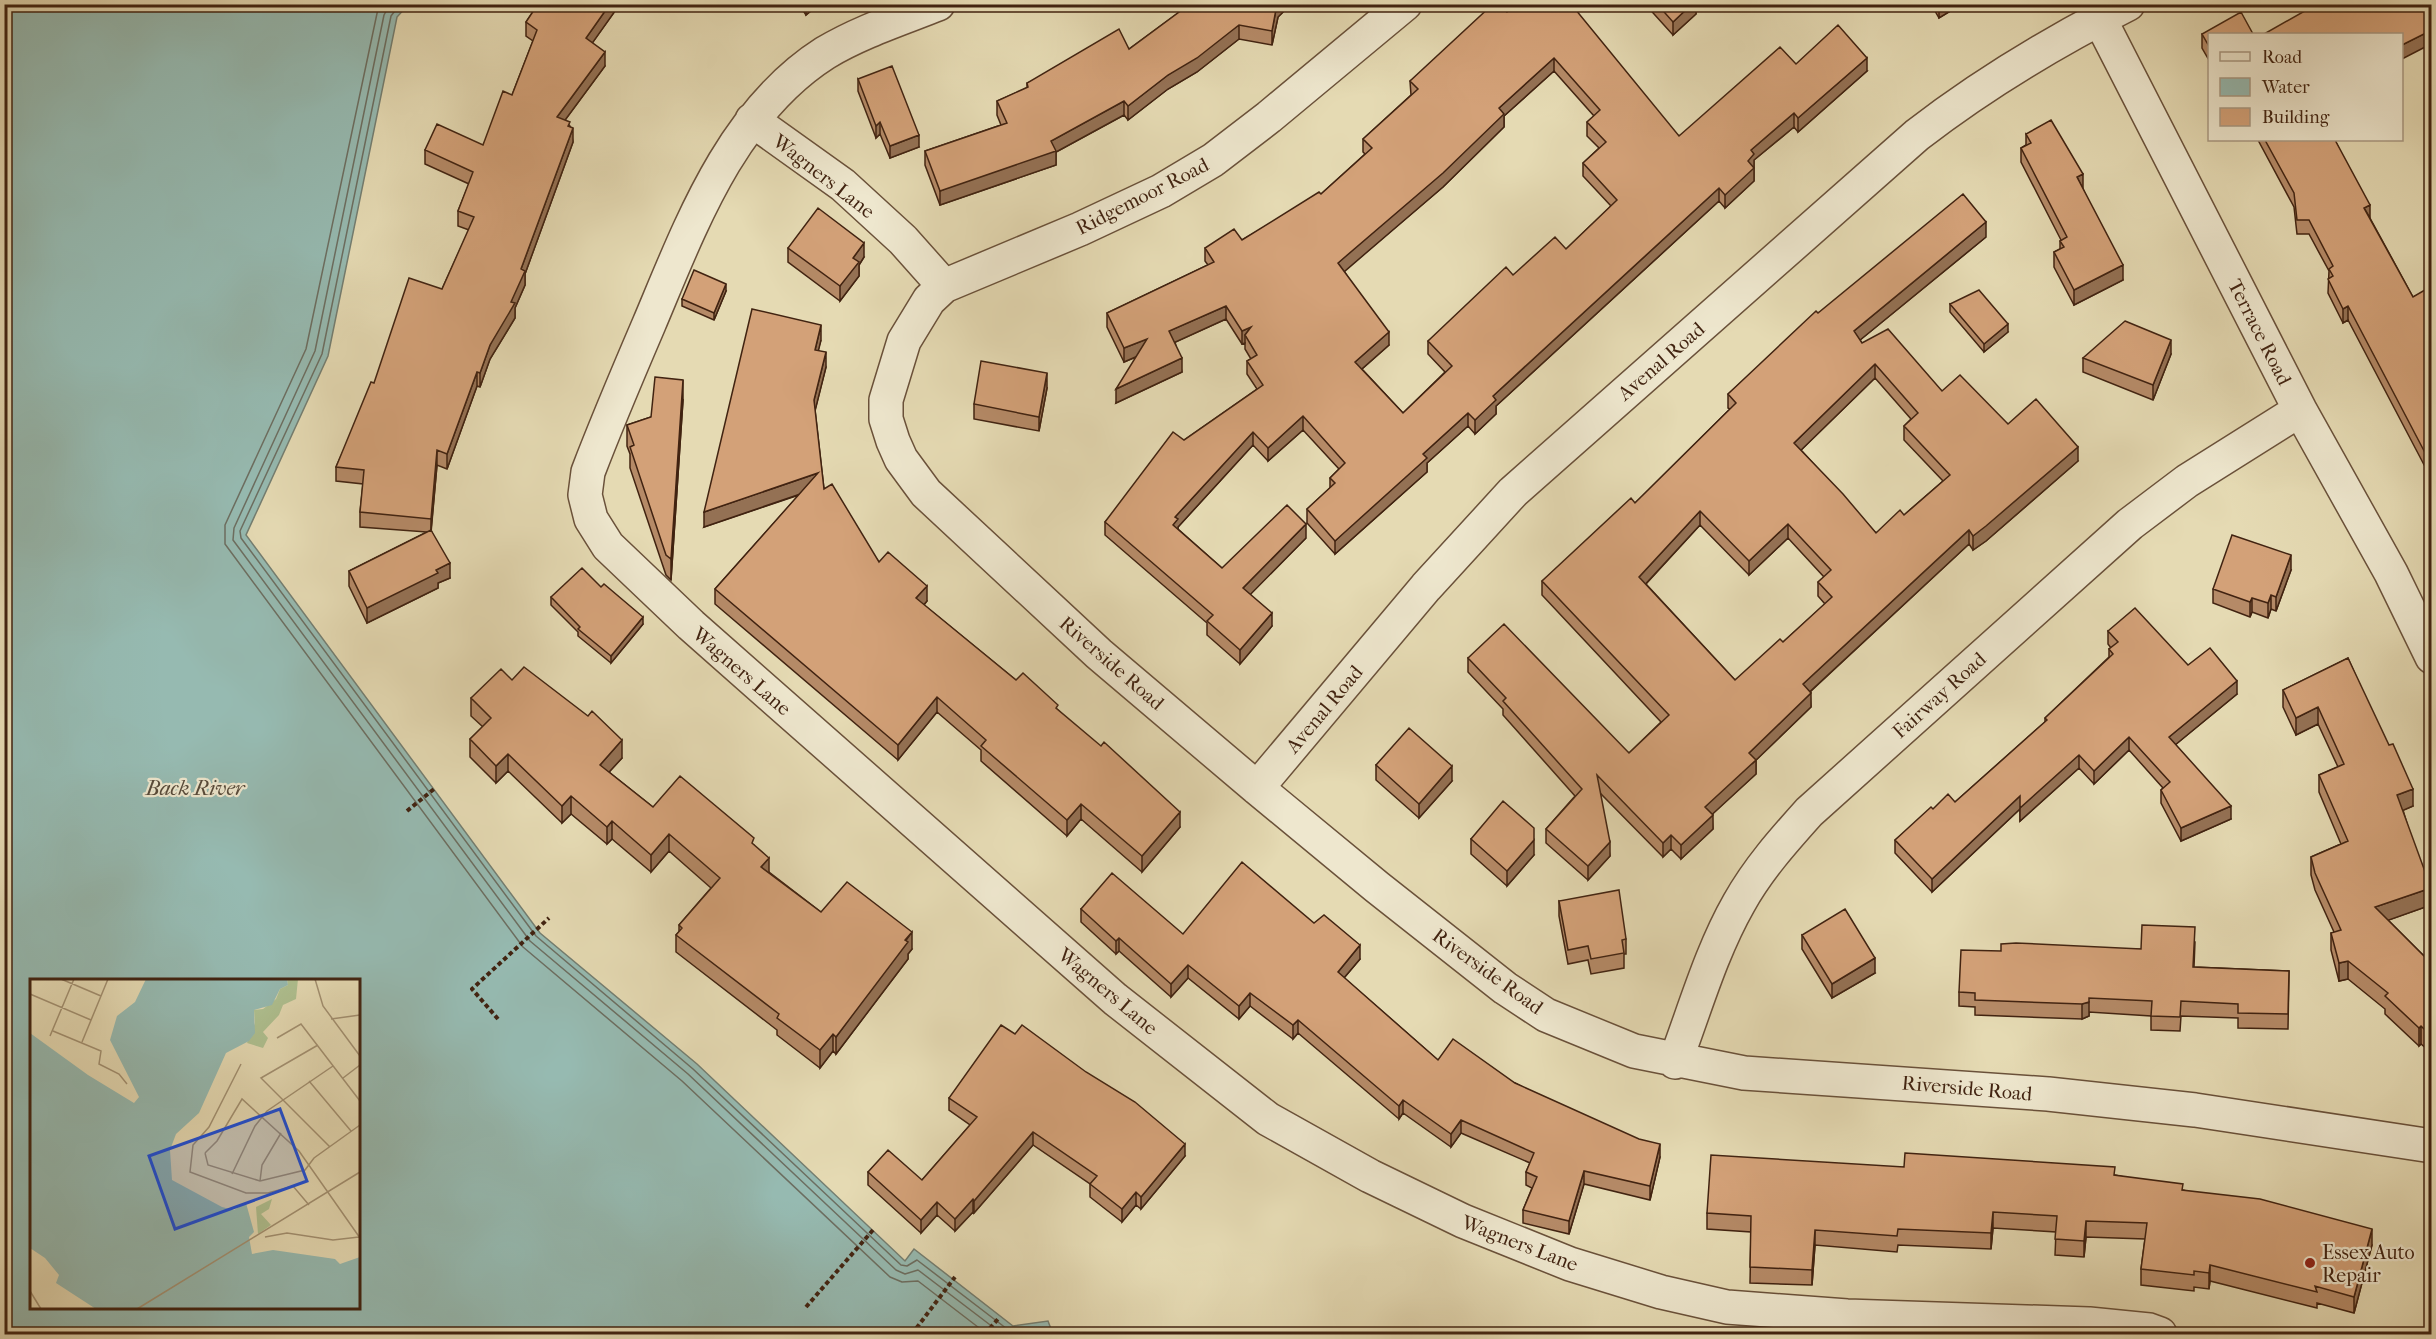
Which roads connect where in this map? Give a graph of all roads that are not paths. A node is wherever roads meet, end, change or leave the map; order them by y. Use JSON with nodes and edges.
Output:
{"nodes":[{"id":1,"x":938,"y":4,"type":"edge"},
{"id":2,"x":1405,"y":4,"type":"edge"},
{"id":3,"x":2106,"y":9,"type":"edge"},
{"id":4,"x":752,"y":120,"type":"junction"},
{"id":5,"x":944,"y":286,"type":"junction"},
{"id":6,"x":2300,"y":410,"type":"junction"},
{"id":7,"x":2432,"y":657,"type":"edge"},
{"id":8,"x":1257,"y":788,"type":"junction"},
{"id":9,"x":1675,"y":1062,"type":"junction"},
{"id":10,"x":2432,"y":1146,"type":"edge"},
{"id":11,"x":2160,"y":1335,"type":"edge"}],
"edges":[{"from":1,"to":4,"type":"street","name":"Wagners Lane"},
{"from":2,"to":5,"type":"street","name":"Ridgemoor Road"},
{"from":3,"to":6,"type":"street","name":"Terrace Road"},
{"from":3,"to":8,"type":"street","name":"Avenal Road"},
{"from":4,"to":5,"type":"street","name":"Wagners Lane"},
{"from":4,"to":11,"type":"street","name":"Wagners Lane"},
{"from":5,"to":8,"type":"street","name":"Riverside Road"},
{"from":6,"to":7,"type":"street","name":"Terrace Road"},
{"from":6,"to":9,"type":"street","name":"Fairway Road"},
{"from":8,"to":9,"type":"street","name":"Riverside Road"},
{"from":9,"to":10,"type":"street","name":"Riverside Road"}]}
